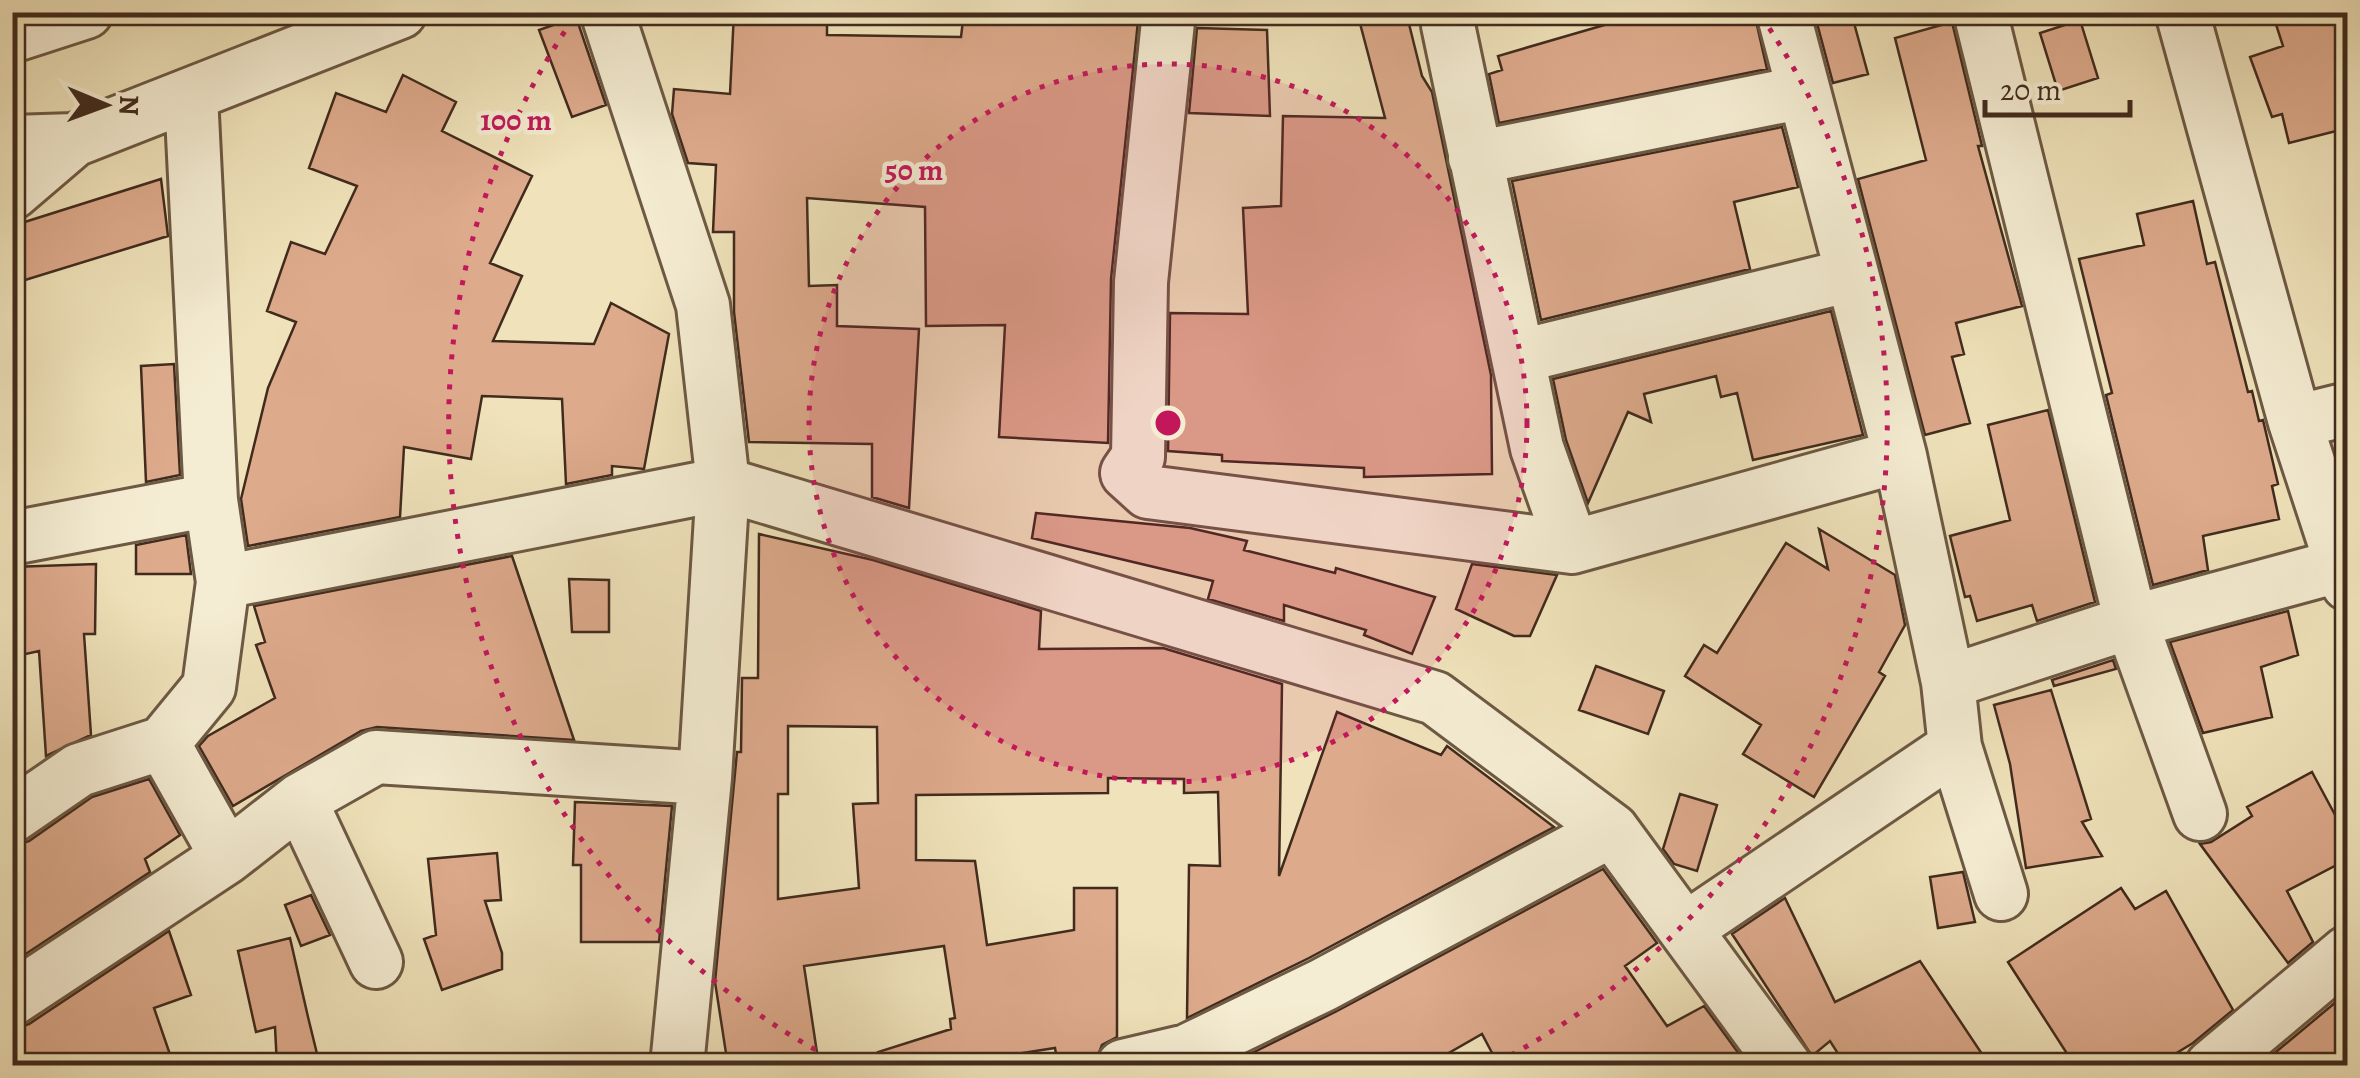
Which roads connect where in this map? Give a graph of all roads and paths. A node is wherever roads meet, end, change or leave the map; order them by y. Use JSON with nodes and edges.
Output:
{"nodes":[{"id":1,"x":86,"y":12,"type":"edge"},
{"id":2,"x":400,"y":12,"type":"edge"},
{"id":3,"x":607,"y":12,"type":"edge"},
{"id":4,"x":1169,"y":12,"type":"edge"},
{"id":5,"x":1449,"y":12,"type":"edge"},
{"id":6,"x":1783,"y":12,"type":"edge"},
{"id":7,"x":1980,"y":12,"type":"edge"},
{"id":8,"x":2182,"y":12,"type":"edge"},
{"id":9,"x":12,"y":36,"type":"edge"},
{"id":10,"x":1804,"y":92,"type":"junction"},
{"id":11,"x":190,"y":95,"type":"junction"},
{"id":12,"x":74,"y":140,"type":"junction"},
{"id":13,"x":12,"y":142,"type":"edge"},
{"id":14,"x":1475,"y":158,"type":"junction"},
{"id":15,"x":12,"y":193,"type":"edge"},
{"id":16,"x":1852,"y":275,"type":"junction"},
{"id":17,"x":1522,"y":356,"type":"junction"},
{"id":18,"x":2348,"y":409,"type":"edge"},
{"id":19,"x":2294,"y":422,"type":"junction"},
{"id":20,"x":1900,"y":456,"type":"junction"},
{"id":21,"x":723,"y":484,"type":"junction"},
{"id":22,"x":210,"y":500,"type":"junction"},
{"id":23,"x":12,"y":538,"type":"edge"},
{"id":24,"x":1572,"y":547,"type":"junction"},
{"id":25,"x":2345,"y":574,"type":"edge"},
{"id":26,"x":223,"y":582,"type":"junction"},
{"id":27,"x":2131,"y":622,"type":"junction"},
{"id":28,"x":1948,"y":682,"type":"junction"},
{"id":29,"x":162,"y":743,"type":"junction"},
{"id":30,"x":1956,"y":747,"type":"junction"},
{"id":31,"x":706,"y":778,"type":"junction"},
{"id":32,"x":300,"y":800,"type":"junction"},
{"id":33,"x":2200,"y":814,"type":"dead end"},
{"id":34,"x":12,"y":816,"type":"edge"},
{"id":35,"x":1612,"y":830,"type":"junction"},
{"id":36,"x":228,"y":858,"type":"junction"},
{"id":37,"x":2001,"y":894,"type":"dead end"},
{"id":38,"x":1686,"y":928,"type":"junction"},
{"id":39,"x":2348,"y":952,"type":"edge"},
{"id":40,"x":376,"y":962,"type":"dead end"},
{"id":41,"x":12,"y":999,"type":"edge"},
{"id":42,"x":678,"y":1066,"type":"edge"},
{"id":43,"x":1123,"y":1066,"type":"edge"},
{"id":44,"x":1784,"y":1066,"type":"edge"},
{"id":45,"x":2212,"y":1066,"type":"edge"}],
"edges":[{"from":1,"to":9,"type":"street"},
{"from":2,"to":11,"type":"street"},
{"from":3,"to":21,"type":"street"},
{"from":4,"to":24,"type":"street"},
{"from":5,"to":14,"type":"street"},
{"from":6,"to":10,"type":"street"},
{"from":7,"to":27,"type":"street"},
{"from":8,"to":19,"type":"street"},
{"from":10,"to":14,"type":"street"},
{"from":10,"to":16,"type":"street"},
{"from":11,"to":12,"type":"street"},
{"from":11,"to":22,"type":"street"},
{"from":12,"to":13,"type":"street"},
{"from":12,"to":15,"type":"street"},
{"from":14,"to":17,"type":"street"},
{"from":16,"to":17,"type":"street"},
{"from":16,"to":20,"type":"street"},
{"from":17,"to":24,"type":"street"},
{"from":18,"to":19,"type":"street"},
{"from":19,"to":25,"type":"street"},
{"from":20,"to":24,"type":"street"},
{"from":20,"to":28,"type":"street"},
{"from":21,"to":26,"type":"street"},
{"from":21,"to":31,"type":"street"},
{"from":21,"to":35,"type":"street"},
{"from":22,"to":23,"type":"street"},
{"from":22,"to":26,"type":"street"},
{"from":25,"to":27,"type":"street"},
{"from":26,"to":29,"type":"street"},
{"from":27,"to":28,"type":"street"},
{"from":27,"to":33,"type":"street"},
{"from":28,"to":30,"type":"street"},
{"from":29,"to":34,"type":"street"},
{"from":29,"to":36,"type":"street"},
{"from":30,"to":37,"type":"street"},
{"from":30,"to":38,"type":"street"},
{"from":31,"to":32,"type":"street"},
{"from":31,"to":42,"type":"street"},
{"from":32,"to":36,"type":"street"},
{"from":32,"to":40,"type":"street"},
{"from":35,"to":38,"type":"street"},
{"from":35,"to":43,"type":"street"},
{"from":36,"to":41,"type":"street"},
{"from":38,"to":44,"type":"street"},
{"from":39,"to":45,"type":"street"}]}
